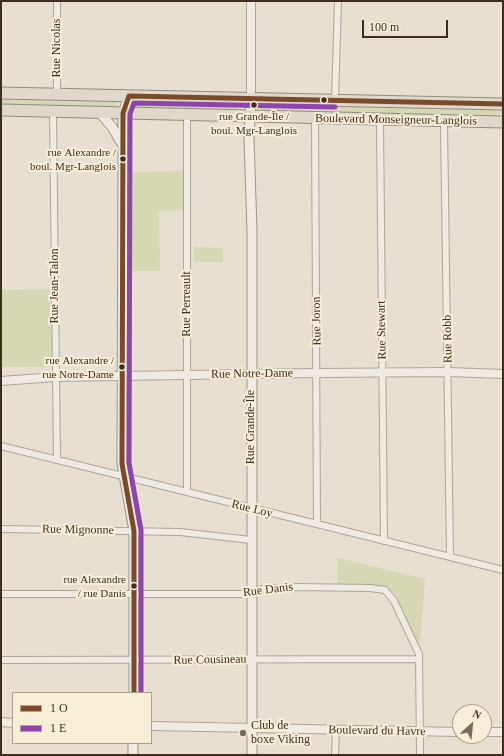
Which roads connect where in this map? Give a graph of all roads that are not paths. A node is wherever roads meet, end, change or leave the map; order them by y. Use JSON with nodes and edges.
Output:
{"nodes":[{"id":1,"x":57,"y":1,"type":"edge"},
{"id":2,"x":251,"y":1,"type":"edge"},
{"id":3,"x":338,"y":1,"type":"edge"},
{"id":4,"x":1,"y":92,"type":"edge"},
{"id":5,"x":57,"y":94,"type":"junction"},
{"id":6,"x":129,"y":96,"type":"junction"},
{"id":7,"x":251,"y":98,"type":"junction"},
{"id":8,"x":335,"y":100,"type":"junction"},
{"id":9,"x":503,"y":104,"type":"edge"},
{"id":10,"x":1,"y":110,"type":"edge"},
{"id":11,"x":54,"y":112,"type":"junction"},
{"id":12,"x":100,"y":113,"type":"junction"},
{"id":13,"x":124,"y":113,"type":"junction"},
{"id":14,"x":187,"y":115,"type":"junction"},
{"id":15,"x":250,"y":116,"type":"junction"},
{"id":16,"x":315,"y":118,"type":"junction"},
{"id":17,"x":380,"y":119,"type":"junction"},
{"id":18,"x":444,"y":121,"type":"junction"},
{"id":19,"x":503,"y":122,"type":"edge"},
{"id":20,"x":123,"y":145,"type":"junction"},
{"id":21,"x":382,"y":372,"type":"junction"},
{"id":22,"x":448,"y":372,"type":"junction"},
{"id":23,"x":317,"y":373,"type":"junction"},
{"id":24,"x":251,"y":374,"type":"junction"},
{"id":25,"x":503,"y":374,"type":"edge"},
{"id":26,"x":187,"y":375,"type":"junction"},
{"id":27,"x":122,"y":376,"type":"junction"},
{"id":28,"x":55,"y":377,"type":"junction"},
{"id":29,"x":1,"y":380,"type":"edge"},
{"id":30,"x":1,"y":446,"type":"edge"},
{"id":31,"x":57,"y":460,"type":"junction"},
{"id":32,"x":123,"y":477,"type":"junction"},
{"id":33,"x":187,"y":492,"type":"junction"},
{"id":34,"x":251,"y":509,"type":"junction"},
{"id":35,"x":317,"y":524,"type":"junction"},
{"id":36,"x":1,"y":529,"type":"edge"},
{"id":37,"x":134,"y":530,"type":"junction"},
{"id":38,"x":251,"y":540,"type":"junction"},
{"id":39,"x":384,"y":541,"type":"junction"},
{"id":40,"x":450,"y":557,"type":"junction"},
{"id":41,"x":503,"y":570,"type":"edge"},
{"id":42,"x":252,"y":593,"type":"junction"},
{"id":43,"x":1,"y":594,"type":"edge"},
{"id":44,"x":134,"y":595,"type":"junction"},
{"id":45,"x":419,"y":659,"type":"junction"},
{"id":46,"x":1,"y":660,"type":"edge"},
{"id":47,"x":252,"y":660,"type":"junction"},
{"id":48,"x":134,"y":661,"type":"junction"},
{"id":49,"x":134,"y":692,"type":"edge"},
{"id":50,"x":1,"y":722,"type":"edge"},
{"id":51,"x":12,"y":723,"type":"edge"},
{"id":52,"x":152,"y":726,"type":"edge"},
{"id":53,"x":252,"y":728,"type":"junction"},
{"id":54,"x":336,"y":730,"type":"junction"},
{"id":55,"x":420,"y":732,"type":"junction"},
{"id":56,"x":452,"y":732,"type":"edge"},
{"id":57,"x":492,"y":732,"type":"edge"},
{"id":58,"x":503,"y":732,"type":"edge"},
{"id":59,"x":133,"y":744,"type":"edge"},
{"id":60,"x":133,"y":755,"type":"edge"},
{"id":61,"x":252,"y":755,"type":"edge"},
{"id":62,"x":335,"y":755,"type":"edge"},
{"id":63,"x":420,"y":755,"type":"edge"}],
"edges":[{"from":1,"to":5,"type":"street","name":"Rue Nicolas"},
{"from":2,"to":7,"type":"street"},
{"from":3,"to":8,"type":"street"},
{"from":4,"to":5,"type":"highway","name":"Boulevard Monseigneur-Langlois"},
{"from":5,"to":6,"type":"highway","name":"Boulevard Monseigneur-Langlois"},
{"from":6,"to":7,"type":"highway","name":"Boulevard Monseigneur-Langlois"},
{"from":6,"to":13,"type":"main road"},
{"from":7,"to":8,"type":"highway","name":"Boulevard Monseigneur-Langlois"},
{"from":7,"to":15,"type":"main road","name":"Rue Grande-Île"},
{"from":8,"to":9,"type":"highway","name":"Boulevard Monseigneur-Langlois"},
{"from":10,"to":11,"type":"highway","name":"Boulevard Monseigneur-Langlois"},
{"from":11,"to":12,"type":"highway","name":"Boulevard Monseigneur-Langlois"},
{"from":11,"to":28,"type":"street","name":"Rue Jean-Talon"},
{"from":12,"to":13,"type":"highway","name":"Boulevard Monseigneur-Langlois"},
{"from":12,"to":20,"type":"main road"},
{"from":13,"to":14,"type":"highway","name":"Boulevard Monseigneur-Langlois"},
{"from":13,"to":20,"type":"main road"},
{"from":14,"to":15,"type":"highway","name":"Boulevard Monseigneur-Langlois"},
{"from":14,"to":26,"type":"street","name":"Rue Perreault"},
{"from":15,"to":16,"type":"highway","name":"Boulevard Monseigneur-Langlois"},
{"from":15,"to":24,"type":"main road","name":"Rue Grande-Île"},
{"from":16,"to":17,"type":"highway","name":"Boulevard Monseigneur-Langlois"},
{"from":16,"to":23,"type":"street","name":"Rue Joron"},
{"from":17,"to":18,"type":"highway","name":"Boulevard Monseigneur-Langlois"},
{"from":17,"to":21,"type":"street","name":"Rue Stewart"},
{"from":18,"to":19,"type":"highway","name":"Boulevard Monseigneur-Langlois"},
{"from":18,"to":22,"type":"street","name":"Rue Robb"},
{"from":20,"to":27,"type":"main road"},
{"from":21,"to":22,"type":"street","name":"Rue Notre-Dame"},
{"from":21,"to":23,"type":"street","name":"Rue Notre-Dame"},
{"from":21,"to":39,"type":"street","name":"Rue Stewart"},
{"from":22,"to":25,"type":"street","name":"Rue Notre-Dame"},
{"from":22,"to":40,"type":"street","name":"Rue Robb"},
{"from":23,"to":24,"type":"street","name":"Rue Notre-Dame"},
{"from":23,"to":35,"type":"street","name":"Rue Joron"},
{"from":24,"to":26,"type":"street","name":"Rue Notre-Dame"},
{"from":24,"to":34,"type":"main road","name":"Rue Grande-Île"},
{"from":26,"to":27,"type":"street","name":"Rue Notre-Dame"},
{"from":26,"to":33,"type":"street","name":"Rue Perreault"},
{"from":27,"to":28,"type":"street","name":"Rue Notre-Dame"},
{"from":27,"to":32,"type":"main road"},
{"from":28,"to":29,"type":"street","name":"Rue Notre-Dame"},
{"from":28,"to":31,"type":"street","name":"Rue Jean-Talon"},
{"from":30,"to":31,"type":"street","name":"Rue Loy"},
{"from":31,"to":32,"type":"street","name":"Rue Loy"},
{"from":32,"to":33,"type":"street","name":"Rue Loy"},
{"from":32,"to":37,"type":"main road"},
{"from":33,"to":34,"type":"street","name":"Rue Loy"},
{"from":34,"to":35,"type":"street","name":"Rue Loy"},
{"from":34,"to":38,"type":"main road","name":"Rue Grande-Île"},
{"from":35,"to":39,"type":"street","name":"Rue Loy"},
{"from":36,"to":37,"type":"street","name":"Rue Mignonne"},
{"from":37,"to":38,"type":"street","name":"Rue Mignonne"},
{"from":37,"to":44,"type":"main road"},
{"from":38,"to":42,"type":"main road","name":"Rue Grande-Île"},
{"from":39,"to":40,"type":"street","name":"Rue Loy"},
{"from":40,"to":41,"type":"street","name":"Rue Loy"},
{"from":42,"to":44,"type":"street","name":"Rue Danis"},
{"from":42,"to":45,"type":"street","name":"Rue Danis"},
{"from":42,"to":47,"type":"main road","name":"Rue Grande-Île"},
{"from":43,"to":44,"type":"street","name":"Rue Danis"},
{"from":44,"to":48,"type":"main road"},
{"from":45,"to":47,"type":"street","name":"Rue Cousineau"},
{"from":45,"to":55,"type":"street","name":"Rue Danis"},
{"from":46,"to":48,"type":"street","name":"Rue Cousineau"},
{"from":47,"to":48,"type":"street","name":"Rue Cousineau"},
{"from":47,"to":53,"type":"main road","name":"Rue Grande-Île"},
{"from":48,"to":49,"type":"main road"},
{"from":50,"to":51,"type":"street"},
{"from":52,"to":53,"type":"street","name":"Boulevard du Havre"},
{"from":53,"to":54,"type":"street","name":"Boulevard du Havre"},
{"from":53,"to":61,"type":"main road","name":"Rue Grande-Île"},
{"from":54,"to":55,"type":"street","name":"Boulevard du Havre"},
{"from":54,"to":62,"type":"street"},
{"from":55,"to":56,"type":"street","name":"Boulevard du Havre"},
{"from":55,"to":63,"type":"street","name":"Rue Danis"},
{"from":57,"to":58,"type":"street"},
{"from":59,"to":60,"type":"main road"}]}
